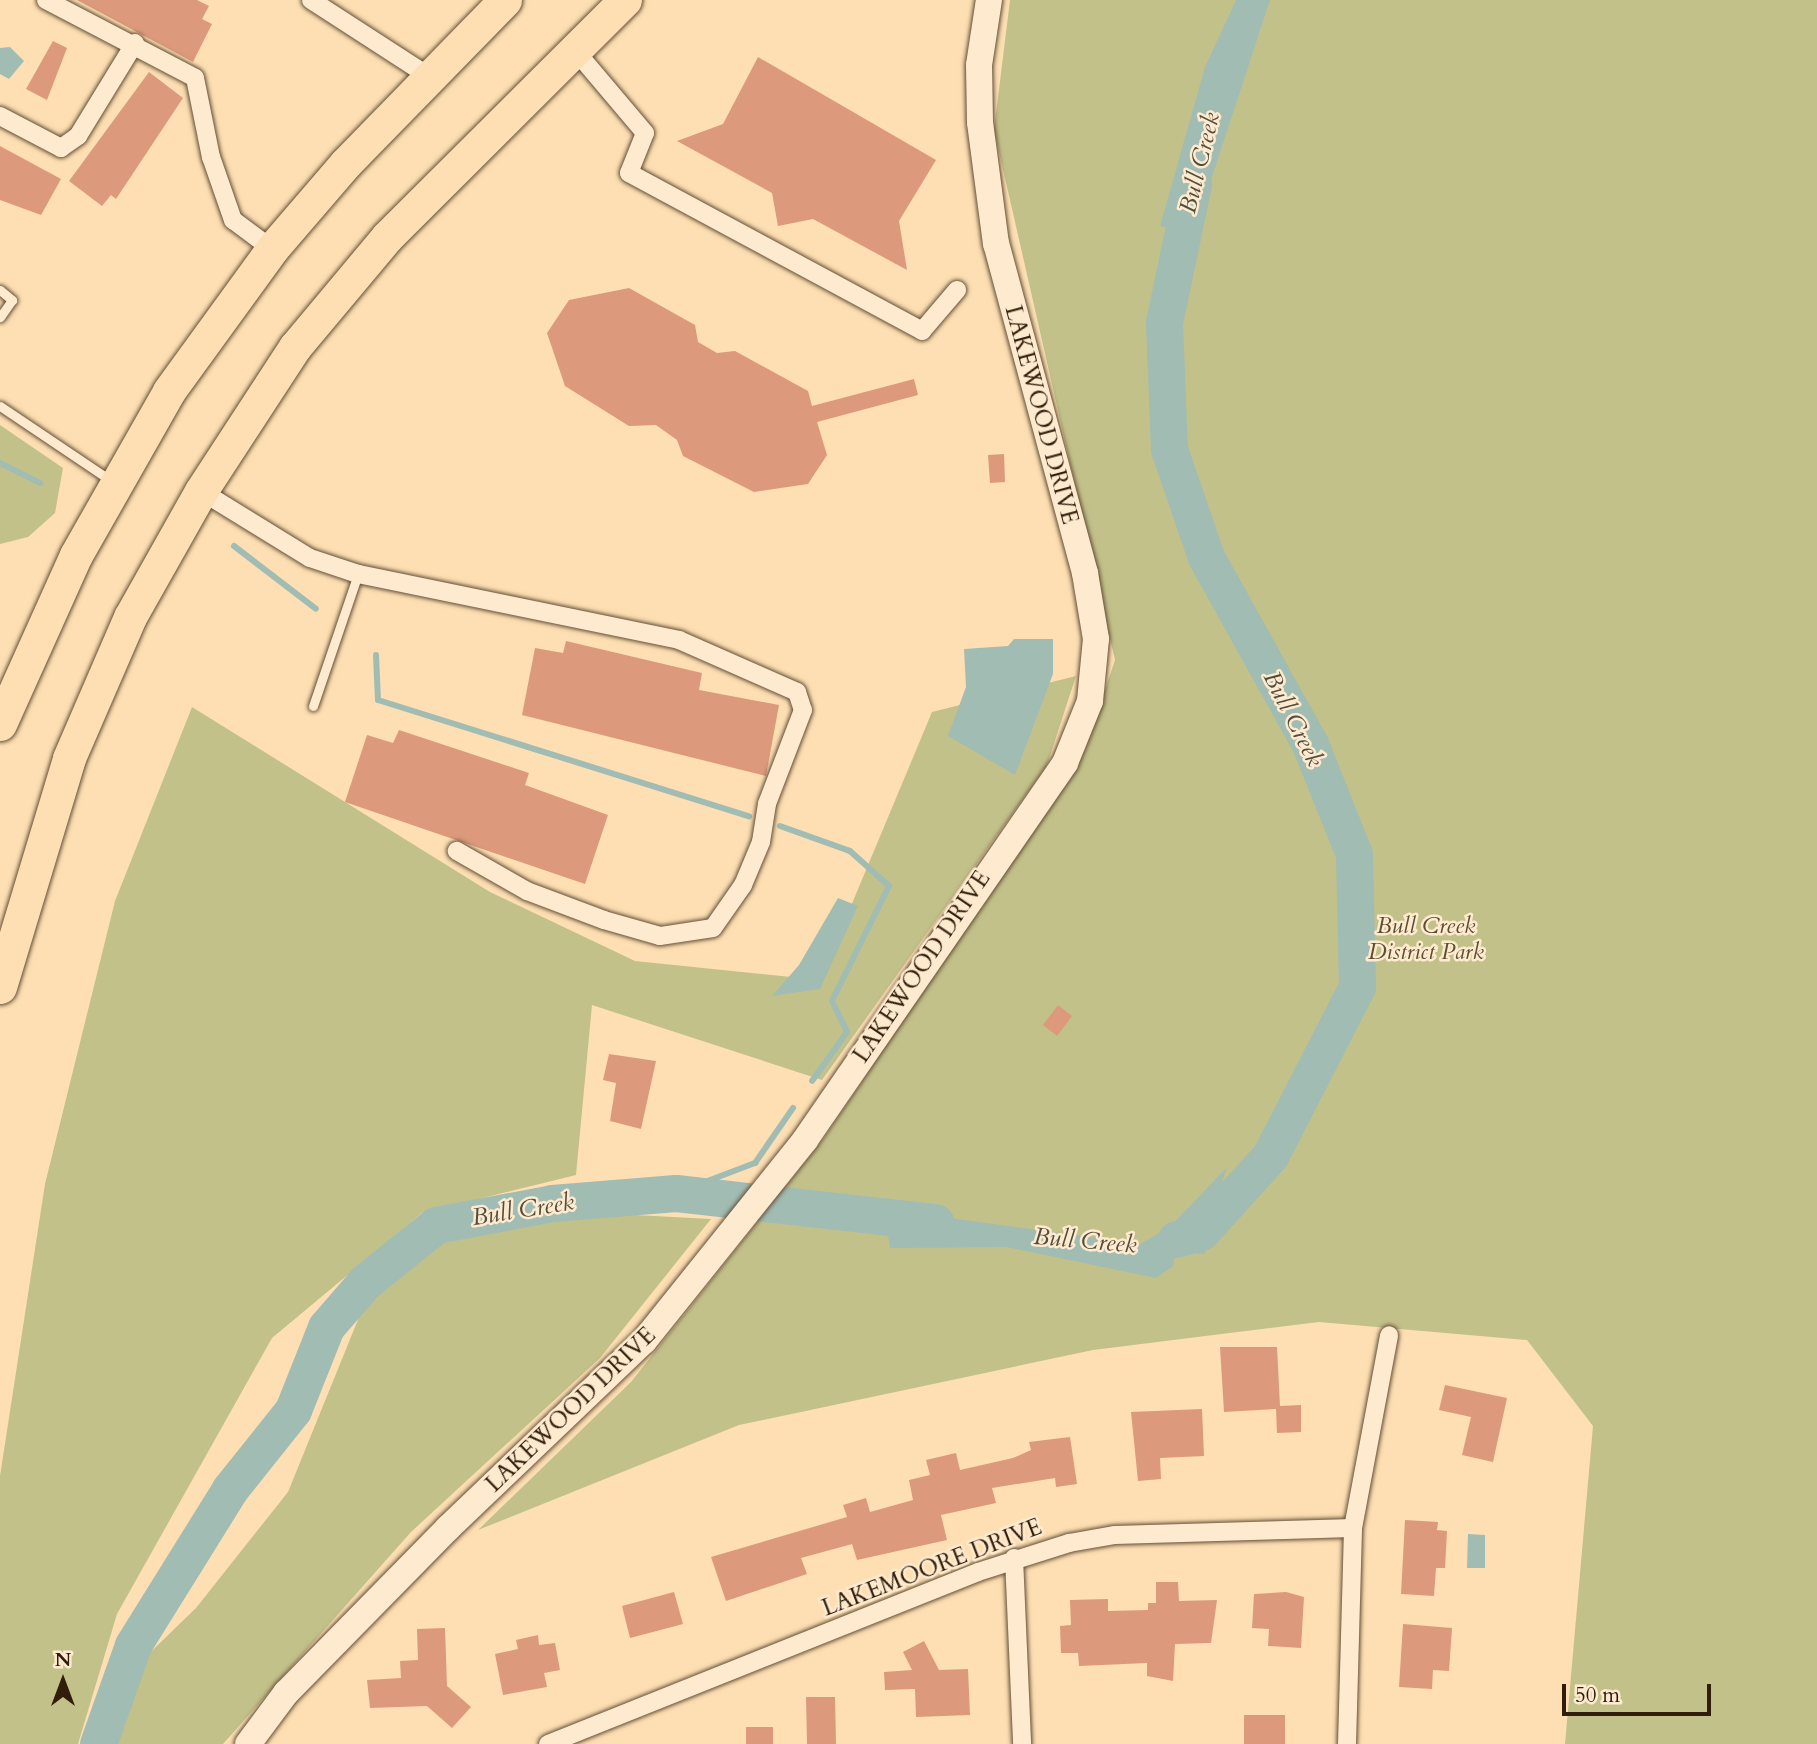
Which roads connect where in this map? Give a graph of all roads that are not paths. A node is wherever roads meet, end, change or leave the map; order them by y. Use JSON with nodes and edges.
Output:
{"nodes":[{"id":1,"x":46,"y":0,"type":"edge"},
{"id":2,"x":311,"y":0,"type":"edge"},
{"id":3,"x":505,"y":0,"type":"edge"},
{"id":4,"x":625,"y":0,"type":"edge"},
{"id":5,"x":989,"y":0,"type":"edge"},
{"id":6,"x":135,"y":43,"type":"junction"},
{"id":7,"x":574,"y":49,"type":"junction"},
{"id":8,"x":427,"y":75,"type":"junction"},
{"id":9,"x":0,"y":116,"type":"edge"},
{"id":10,"x":272,"y":249,"type":"junction"},
{"id":11,"x":0,"y":290,"type":"edge"},
{"id":12,"x":957,"y":290,"type":"dead end"},
{"id":13,"x":0,"y":317,"type":"edge"},
{"id":14,"x":0,"y":406,"type":"edge"},
{"id":15,"x":115,"y":483,"type":"junction"},
{"id":16,"x":201,"y":491,"type":"junction"},
{"id":17,"x":358,"y":573,"type":"junction"},
{"id":18,"x":313,"y":706,"type":"dead end"},
{"id":19,"x":0,"y":724,"type":"edge"},
{"id":20,"x":457,"y":851,"type":"dead end"},
{"id":21,"x":0,"y":987,"type":"edge"},
{"id":22,"x":1389,"y":1335,"type":"dead end"},
{"id":23,"x":1353,"y":1528,"type":"junction"},
{"id":24,"x":1014,"y":1558,"type":"junction"},
{"id":25,"x":248,"y":1744,"type":"edge"},
{"id":26,"x":548,"y":1744,"type":"edge"},
{"id":27,"x":1023,"y":1744,"type":"edge"},
{"id":28,"x":1347,"y":1744,"type":"edge"}],
"edges":[{"from":1,"to":6,"type":"street"},
{"from":2,"to":8,"type":"street"},
{"from":3,"to":8,"type":"highway"},
{"from":4,"to":7,"type":"highway"},
{"from":5,"to":25,"type":"street","name":"LAKEWOOD DRIVE"},
{"from":6,"to":9,"type":"street"},
{"from":6,"to":10,"type":"street"},
{"from":7,"to":12,"type":"street"},
{"from":7,"to":16,"type":"highway"},
{"from":8,"to":10,"type":"highway"},
{"from":10,"to":15,"type":"highway"},
{"from":11,"to":13,"type":"lane"},
{"from":14,"to":15,"type":"lane"},
{"from":15,"to":19,"type":"highway"},
{"from":16,"to":17,"type":"street"},
{"from":16,"to":21,"type":"highway"},
{"from":17,"to":18,"type":"lane"},
{"from":17,"to":20,"type":"street"},
{"from":22,"to":23,"type":"street"},
{"from":23,"to":24,"type":"street","name":"LAKEMOORE DRIVE"},
{"from":23,"to":28,"type":"street"},
{"from":24,"to":26,"type":"street","name":"LAKEMOORE DRIVE"},
{"from":24,"to":27,"type":"street"}]}
